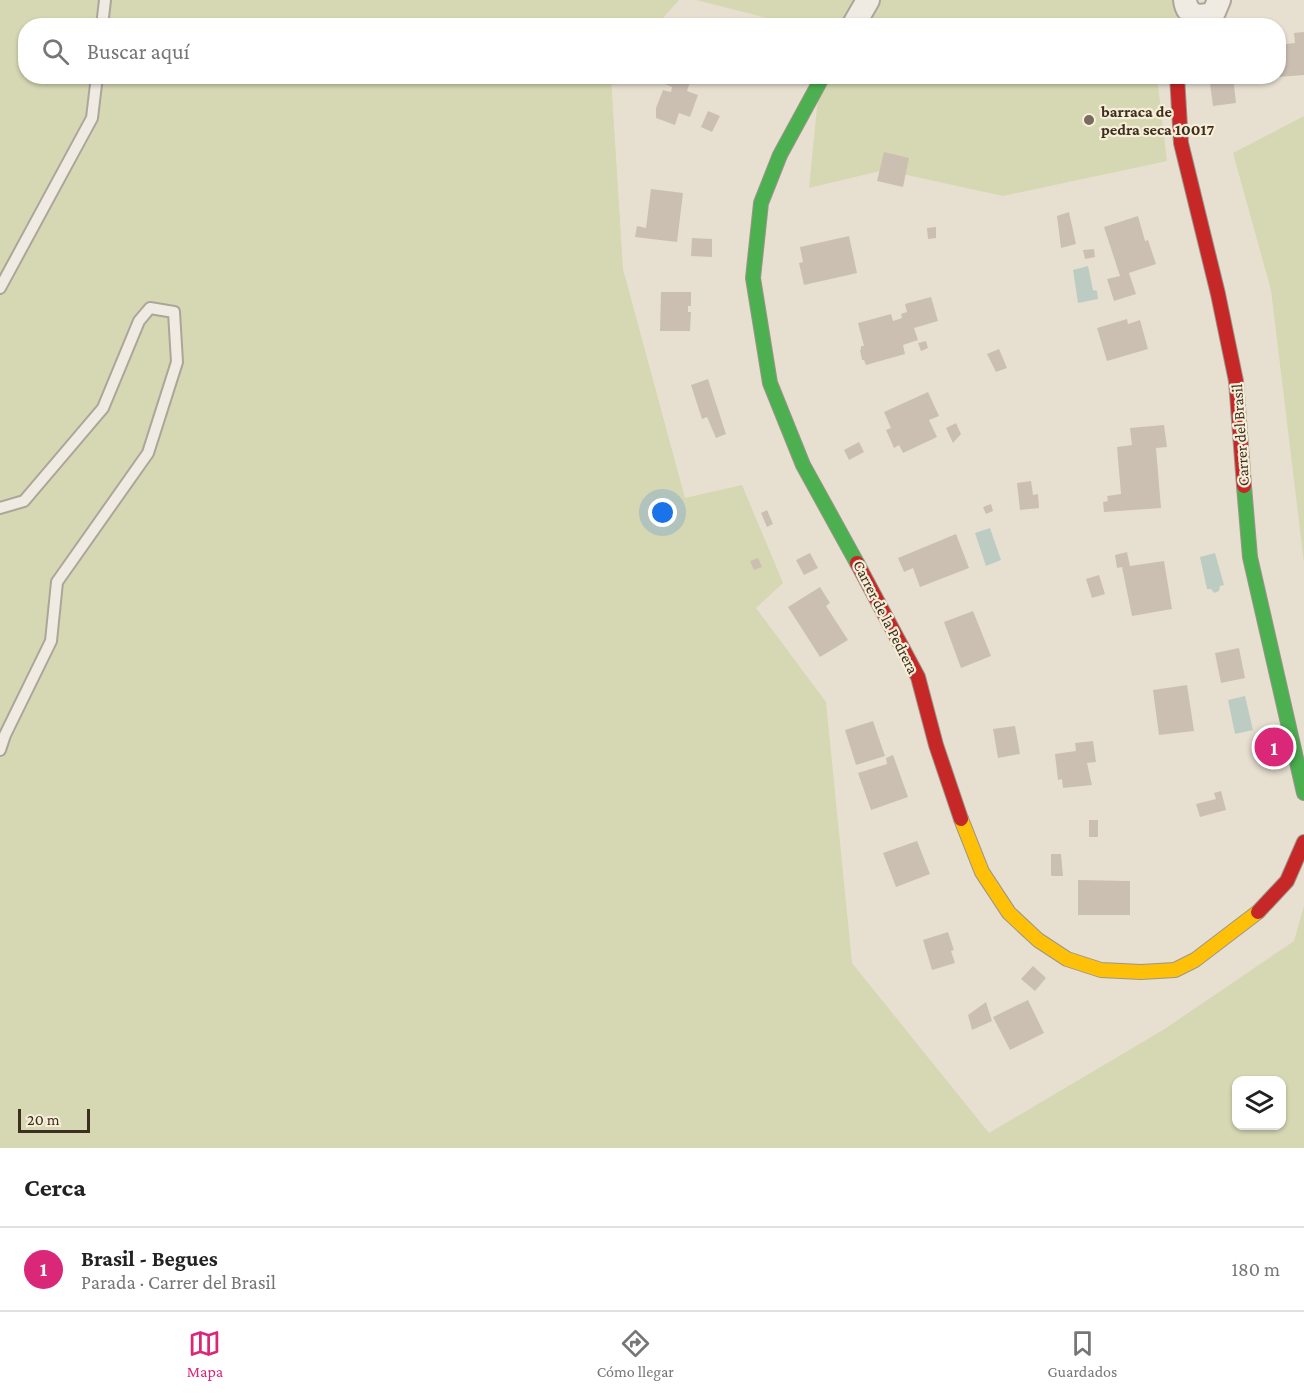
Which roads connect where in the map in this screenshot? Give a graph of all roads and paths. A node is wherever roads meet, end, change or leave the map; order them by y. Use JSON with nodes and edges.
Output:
{"nodes":[{"id":1,"x":105,"y":0,"type":"edge"},
{"id":2,"x":868,"y":0,"type":"edge"},
{"id":3,"x":1218,"y":0,"type":"edge"},
{"id":4,"x":1189,"y":14,"type":"edge"},
{"id":5,"x":103,"y":18,"type":"edge"},
{"id":6,"x":858,"y":18,"type":"edge"},
{"id":7,"x":95,"y":84,"type":"edge"},
{"id":8,"x":819,"y":84,"type":"edge"},
{"id":9,"x":1177,"y":84,"type":"edge"},
{"id":10,"x":0,"y":288,"type":"edge"},
{"id":11,"x":0,"y":508,"type":"edge"},
{"id":12,"x":0,"y":750,"type":"edge"},
{"id":13,"x":1304,"y":793,"type":"edge"},
{"id":14,"x":1304,"y":842,"type":"edge"}],
"edges":[{"from":1,"to":5,"type":"lane"},
{"from":2,"to":6,"type":"street"},
{"from":3,"to":4,"type":"street"},
{"from":7,"to":10,"type":"lane"},
{"from":8,"to":14,"type":"street","name":"Carrer de la Pedrera"},
{"from":9,"to":13,"type":"street","name":"Carrer del Brasil"},
{"from":11,"to":12,"type":"lane"}]}
